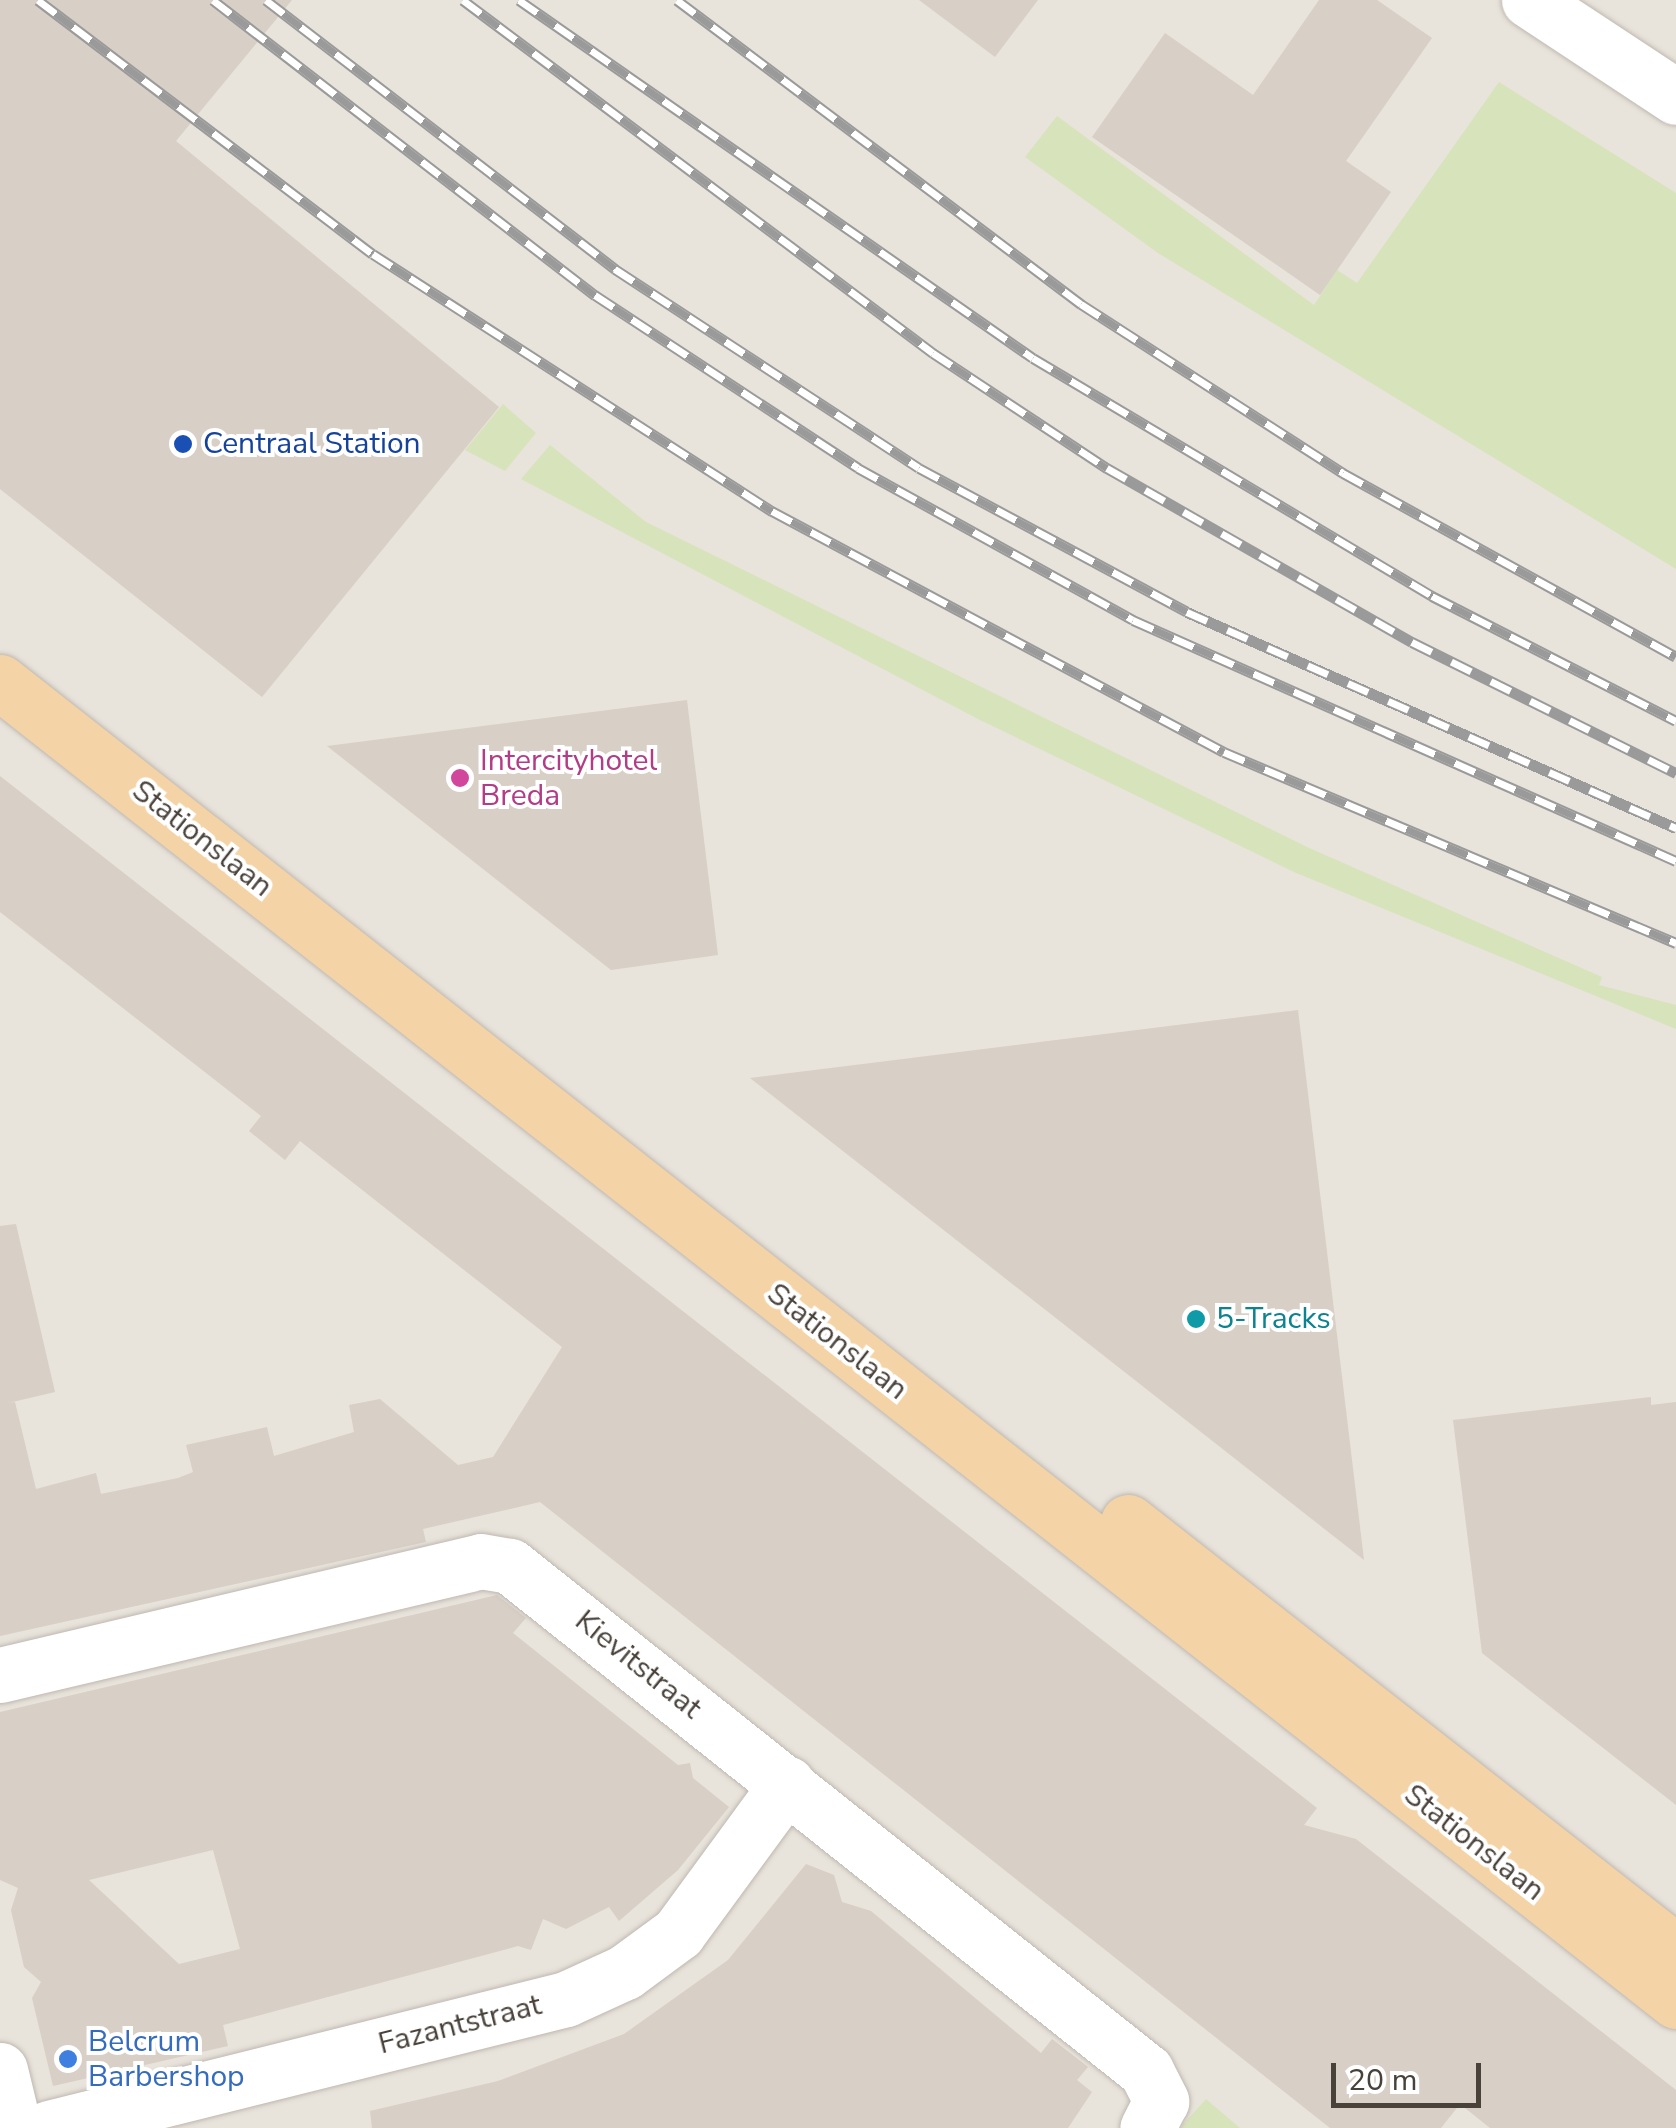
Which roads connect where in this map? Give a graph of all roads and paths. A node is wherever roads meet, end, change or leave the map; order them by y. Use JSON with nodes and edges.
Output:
{"nodes":[{"id":1,"x":1529,"y":0,"type":"edge"},
{"id":2,"x":1676,"y":97,"type":"edge"},
{"id":3,"x":0,"y":639,"type":"edge"},
{"id":4,"x":0,"y":682,"type":"edge"},
{"id":5,"x":0,"y":1675,"type":"edge"},
{"id":6,"x":787,"y":1784,"type":"junction"},
{"id":7,"x":1676,"y":1952,"type":"edge"},
{"id":8,"x":1676,"y":2001,"type":"edge"},
{"id":9,"x":0,"y":2070,"type":"edge"},
{"id":10,"x":1154,"y":2115,"type":"edge"},
{"id":11,"x":14,"y":2128,"type":"edge"},
{"id":12,"x":49,"y":2128,"type":"edge"}],
"edges":[{"from":1,"to":2,"type":"street"},
{"from":3,"to":7,"type":"main road","name":"Stationslaan"},
{"from":4,"to":8,"type":"main road","name":"Stationslaan"},
{"from":5,"to":6,"type":"street","name":"Kievitstraat"},
{"from":6,"to":10,"type":"street","name":"Kievitstraat"},
{"from":6,"to":12,"type":"street","name":"Fazantstraat"},
{"from":9,"to":11,"type":"street"}]}
